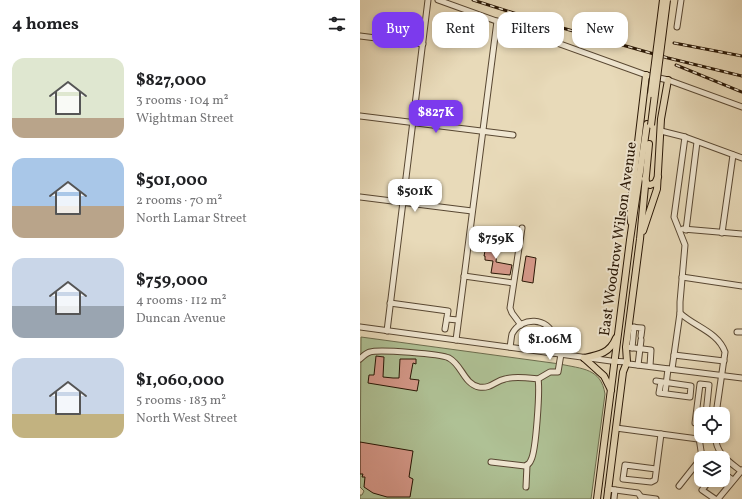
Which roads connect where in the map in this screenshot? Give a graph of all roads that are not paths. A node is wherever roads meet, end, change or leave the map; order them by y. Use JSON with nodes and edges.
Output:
{"nodes":[{"id":1,"x":428,"y":0,"type":"edge"},
{"id":2,"x":438,"y":0,"type":"edge"},
{"id":3,"x":663,"y":0,"type":"edge"},
{"id":4,"x":667,"y":0,"type":"edge"},
{"id":5,"x":681,"y":0,"type":"edge"},
{"id":6,"x":497,"y":21,"type":"joint"},
{"id":7,"x":677,"y":27,"type":"dead end"},
{"id":8,"x":424,"y":35,"type":"edge"},
{"id":9,"x":360,"y":36,"type":"edge"},
{"id":10,"x":372,"y":38,"type":"edge"},
{"id":11,"x":564,"y":45,"type":"edge"},
{"id":12,"x":422,"y":48,"type":"edge"},
{"id":13,"x":646,"y":74,"type":"junction"},
{"id":14,"x":668,"y":80,"type":"junction"},
{"id":15,"x":742,"y":107,"type":"edge"},
{"id":16,"x":360,"y":116,"type":"edge"},
{"id":17,"x":413,"y":122,"type":"junction"},
{"id":18,"x":649,"y":125,"type":"junction"},
{"id":19,"x":483,"y":131,"type":"junction"},
{"id":20,"x":661,"y":131,"type":"junction"},
{"id":21,"x":514,"y":135,"type":"dead end"},
{"id":22,"x":685,"y":137,"type":"junction"},
{"id":23,"x":697,"y":142,"type":"junction"},
{"id":24,"x":733,"y":155,"type":"junction"},
{"id":25,"x":742,"y":158,"type":"edge"},
{"id":26,"x":658,"y":177,"type":"junction"},
{"id":27,"x":645,"y":179,"type":"junction"},
{"id":28,"x":360,"y":197,"type":"edge"},
{"id":29,"x":403,"y":202,"type":"junction"},
{"id":30,"x":472,"y":211,"type":"junction"},
{"id":31,"x":522,"y":228,"type":"dead end"},
{"id":32,"x":678,"y":229,"type":"junction"},
{"id":33,"x":686,"y":230,"type":"junction"},
{"id":34,"x":722,"y":233,"type":"junction"},
{"id":35,"x":742,"y":234,"type":"edge"},
{"id":36,"x":640,"y":239,"type":"junction"},
{"id":37,"x":630,"y":240,"type":"junction"},
{"id":38,"x":464,"y":276,"type":"junction"},
{"id":39,"x":682,"y":278,"type":"junction"},
{"id":40,"x":514,"y":283,"type":"junction"},
{"id":41,"x":742,"y":286,"type":"edge"},
{"id":42,"x":390,"y":303,"type":"junction"},
{"id":43,"x":680,"y":313,"type":"junction"},
{"id":44,"x":447,"y":319,"type":"junction"},
{"id":45,"x":458,"y":320,"type":"junction"},
{"id":46,"x":520,"y":324,"type":"junction"},
{"id":47,"x":360,"y":327,"type":"edge"},
{"id":48,"x":632,"y":327,"type":"junction"},
{"id":49,"x":445,"y":329,"type":"dead end"},
{"id":50,"x":619,"y":329,"type":"junction"},
{"id":51,"x":387,"y":331,"type":"junction"},
{"id":52,"x":456,"y":340,"type":"junction"},
{"id":53,"x":510,"y":347,"type":"junction"},
{"id":54,"x":629,"y":348,"type":"junction"},
{"id":55,"x":640,"y":349,"type":"junction"},
{"id":56,"x":553,"y":353,"type":"junction"},
{"id":57,"x":561,"y":354,"type":"junction"},
{"id":58,"x":674,"y":355,"type":"junction"},
{"id":59,"x":360,"y":358,"type":"edge"},
{"id":60,"x":584,"y":358,"type":"junction"},
{"id":61,"x":724,"y":361,"type":"junction"},
{"id":62,"x":615,"y":362,"type":"junction"},
{"id":63,"x":627,"y":362,"type":"junction"},
{"id":64,"x":638,"y":365,"type":"junction"},
{"id":65,"x":650,"y":366,"type":"junction"},
{"id":66,"x":670,"y":369,"type":"junction"},
{"id":67,"x":722,"y":376,"type":"junction"},
{"id":68,"x":742,"y":378,"type":"edge"},
{"id":69,"x":538,"y":379,"type":"junction"},
{"id":70,"x":667,"y":383,"type":"junction"},
{"id":71,"x":612,"y":390,"type":"junction"},
{"id":72,"x":665,"y":394,"type":"junction"},
{"id":73,"x":708,"y":401,"type":"junction"},
{"id":74,"x":718,"y":402,"type":"junction"},
{"id":75,"x":697,"y":407,"type":"edge"},
{"id":76,"x":707,"y":407,"type":"edge"},
{"id":77,"x":717,"y":407,"type":"edge"},
{"id":78,"x":616,"y":428,"type":"junction"},
{"id":79,"x":661,"y":434,"type":"junction"},
{"id":80,"x":694,"y":437,"type":"edge"},
{"id":81,"x":701,"y":443,"type":"edge"},
{"id":82,"x":716,"y":443,"type":"edge"},
{"id":83,"x":491,"y":462,"type":"dead end"},
{"id":84,"x":527,"y":465,"type":"junction"},
{"id":85,"x":656,"y":469,"type":"junction"},
{"id":86,"x":741,"y":471,"type":"edge"},
{"id":87,"x":730,"y":478,"type":"edge"},
{"id":88,"x":733,"y":480,"type":"junction"},
{"id":89,"x":679,"y":486,"type":"dead end"},
{"id":90,"x":526,"y":487,"type":"dead end"},
{"id":91,"x":704,"y":487,"type":"edge"},
{"id":92,"x":608,"y":489,"type":"junction"},
{"id":93,"x":615,"y":490,"type":"junction"},
{"id":94,"x":641,"y":498,"type":"edge"},
{"id":95,"x":597,"y":499,"type":"edge"},
{"id":96,"x":607,"y":499,"type":"edge"},
{"id":97,"x":614,"y":499,"type":"edge"},
{"id":98,"x":656,"y":499,"type":"edge"},
{"id":99,"x":717,"y":499,"type":"edge"}],
"edges":[{"from":1,"to":8,"type":"street"},
{"from":2,"to":6,"type":"street"},
{"from":3,"to":18,"type":"main road","bridge":true},
{"from":4,"to":18,"type":"main road","bridge":true},
{"from":5,"to":7,"type":"street"},
{"from":6,"to":19,"type":"street"},
{"from":9,"to":10,"type":"street"},
{"from":11,"to":13,"type":"street"},
{"from":12,"to":17,"type":"street"},
{"from":13,"to":14,"type":"street"},
{"from":13,"to":37,"type":"main road"},
{"from":14,"to":15,"type":"street"},
{"from":14,"to":20,"type":"main road"},
{"from":16,"to":17,"type":"street"},
{"from":17,"to":19,"type":"street"},
{"from":17,"to":29,"type":"street"},
{"from":18,"to":27,"type":"main road","name":"East Woodrow Wilson Avenue"},
{"from":18,"to":37,"type":"main road","name":"East Woodrow Wilson Avenue"},
{"from":19,"to":21,"type":"street"},
{"from":19,"to":30,"type":"street"},
{"from":20,"to":22,"type":"street"},
{"from":20,"to":26,"type":"main road"},
{"from":22,"to":23,"type":"street"},
{"from":22,"to":32,"type":"street"},
{"from":23,"to":24,"type":"street"},
{"from":23,"to":33,"type":"street"},
{"from":24,"to":25,"type":"street"},
{"from":24,"to":34,"type":"street"},
{"from":26,"to":27,"type":"main road"},
{"from":26,"to":36,"type":"main road"},
{"from":27,"to":36,"type":"main road","name":"East Woodrow Wilson Avenue"},
{"from":28,"to":29,"type":"street"},
{"from":29,"to":30,"type":"street"},
{"from":29,"to":42,"type":"street"},
{"from":30,"to":38,"type":"street"},
{"from":31,"to":40,"type":"street"},
{"from":32,"to":33,"type":"street"},
{"from":32,"to":39,"type":"street"},
{"from":33,"to":34,"type":"street"},
{"from":34,"to":35,"type":"street"},
{"from":36,"to":48,"type":"main road","name":"East Woodrow Wilson Avenue"},
{"from":37,"to":50,"type":"main road","name":"East Woodrow Wilson Avenue"},
{"from":38,"to":40,"type":"street"},
{"from":38,"to":45,"type":"street"},
{"from":39,"to":41,"type":"street"},
{"from":39,"to":43,"type":"street"},
{"from":40,"to":46,"type":"street"},
{"from":42,"to":44,"type":"street"},
{"from":42,"to":51,"type":"street"},
{"from":43,"to":58,"type":"street"},
{"from":43,"to":61,"type":"street"},
{"from":44,"to":45,"type":"street"},
{"from":44,"to":49,"type":"street"},
{"from":45,"to":52,"type":"street"},
{"from":46,"to":53,"type":"street"},
{"from":46,"to":56,"type":"street"},
{"from":47,"to":51,"type":"street"},
{"from":48,"to":54,"type":"main road","name":"East Woodrow Wilson Avenue"},
{"from":48,"to":55,"type":"street"},
{"from":50,"to":60,"type":"main road"},
{"from":50,"to":62,"type":"main road","name":"East Woodrow Wilson Avenue"},
{"from":51,"to":52,"type":"street"},
{"from":52,"to":53,"type":"street"},
{"from":53,"to":56,"type":"street"},
{"from":54,"to":55,"type":"street"},
{"from":54,"to":63,"type":"main road","name":"East Woodrow Wilson Avenue"},
{"from":55,"to":64,"type":"street"},
{"from":55,"to":65,"type":"street"},
{"from":56,"to":57,"type":"street"},
{"from":57,"to":60,"type":"street"},
{"from":57,"to":69,"type":"street"},
{"from":58,"to":61,"type":"street"},
{"from":58,"to":66,"type":"street"},
{"from":59,"to":69,"type":"street"},
{"from":60,"to":62,"type":"street"},
{"from":60,"to":71,"type":"main road"},
{"from":61,"to":67,"type":"street"},
{"from":62,"to":63,"type":"street"},
{"from":62,"to":71,"type":"main road","name":"East Woodrow Wilson Avenue"},
{"from":63,"to":64,"type":"street"},
{"from":63,"to":78,"type":"main road","name":"East Woodrow Wilson Avenue"},
{"from":64,"to":65,"type":"street"},
{"from":65,"to":66,"type":"street"},
{"from":66,"to":67,"type":"street"},
{"from":66,"to":70,"type":"street"},
{"from":67,"to":68,"type":"street"},
{"from":67,"to":74,"type":"street"},
{"from":69,"to":84,"type":"street"},
{"from":70,"to":72,"type":"street"},
{"from":70,"to":72,"type":"street"},
{"from":70,"to":72,"type":"street"},
{"from":71,"to":95,"type":"main road","name":"East Woodrow Wilson Avenue"},
{"from":73,"to":74,"type":"street"},
{"from":73,"to":75,"type":"street"},
{"from":73,"to":76,"type":"street"},
{"from":74,"to":77,"type":"street"},
{"from":78,"to":79,"type":"street"},
{"from":78,"to":92,"type":"main road","name":"East Woodrow Wilson Avenue"},
{"from":79,"to":80,"type":"street"},
{"from":79,"to":85,"type":"street"},
{"from":81,"to":89,"type":"street"},
{"from":82,"to":86,"type":"street"},
{"from":83,"to":84,"type":"street"},
{"from":84,"to":90,"type":"street"},
{"from":85,"to":85,"type":"street"},
{"from":86,"to":88,"type":"street"},
{"from":87,"to":88,"type":"street"},
{"from":88,"to":99,"type":"street"},
{"from":91,"to":99,"type":"street"},
{"from":92,"to":93,"type":"street"},
{"from":92,"to":96,"type":"main road","name":"East Woodrow Wilson Avenue"},
{"from":93,"to":94,"type":"street"},
{"from":93,"to":97,"type":"street"},
{"from":94,"to":98,"type":"street"}]}
